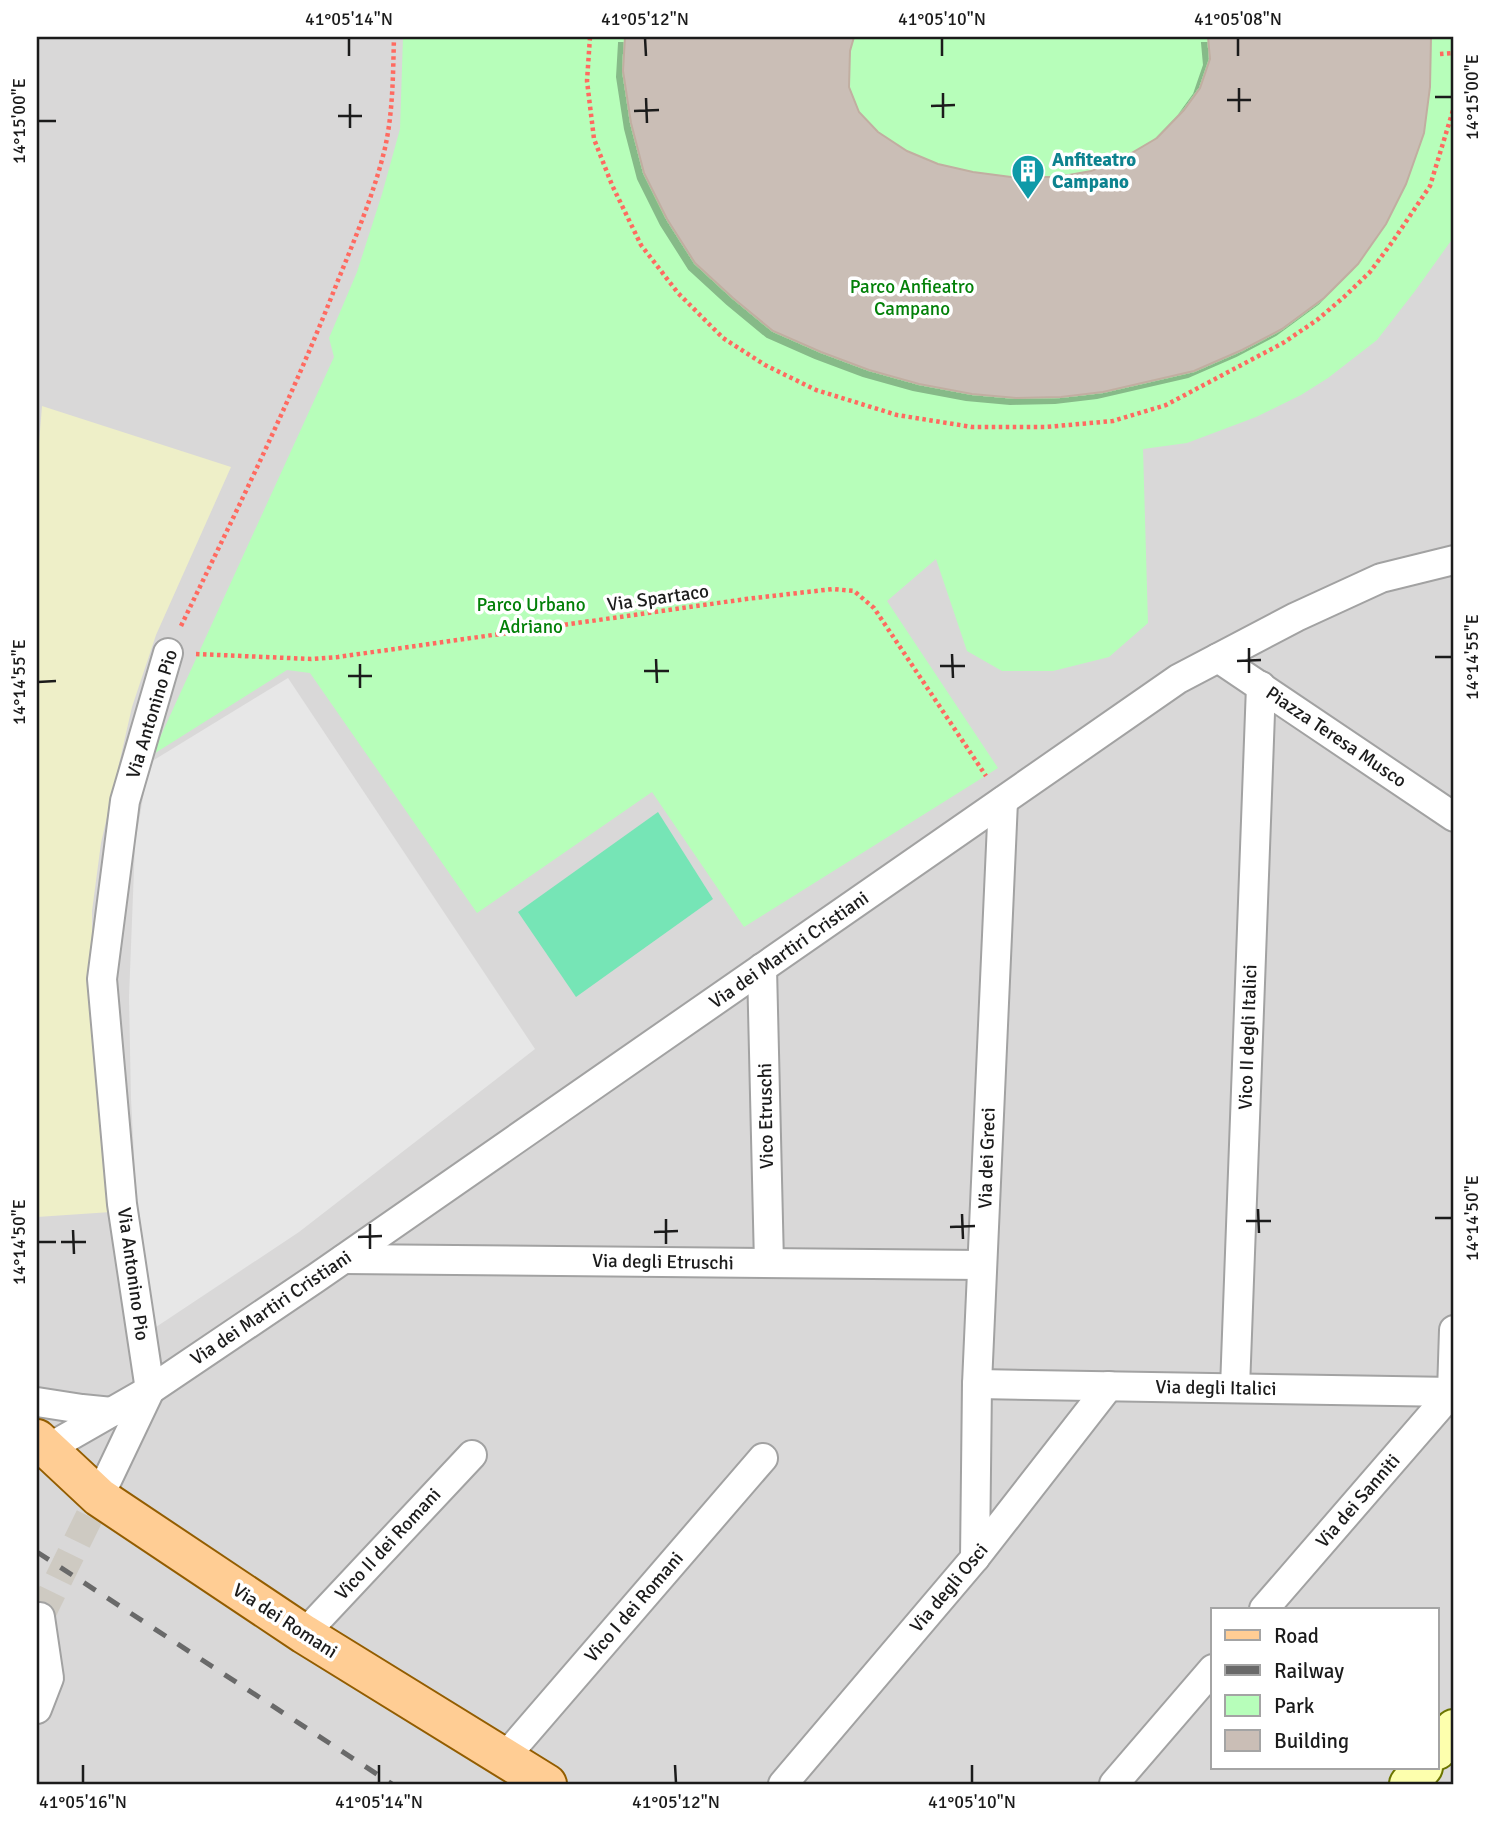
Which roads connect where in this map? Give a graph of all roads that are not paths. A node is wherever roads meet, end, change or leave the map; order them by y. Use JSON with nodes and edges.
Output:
{"nodes":[{"id":1,"x":1454,"y":560,"type":"edge"},
{"id":2,"x":168,"y":653,"type":"road end"},
{"id":3,"x":1218,"y":658,"type":"junction"},
{"id":4,"x":1261,"y":686,"type":"junction"},
{"id":5,"x":1003,"y":801,"type":"junction"},
{"id":6,"x":1454,"y":817,"type":"edge"},
{"id":7,"x":762,"y":968,"type":"junction"},
{"id":8,"x":344,"y":1259,"type":"junction"},
{"id":9,"x":769,"y":1263,"type":"junction"},
{"id":10,"x":982,"y":1265,"type":"junction"},
{"id":11,"x":1454,"y":1330,"type":"edge"},
{"id":12,"x":977,"y":1384,"type":"junction"},
{"id":13,"x":1109,"y":1387,"type":"junction"},
{"id":14,"x":1235,"y":1388,"type":"junction"},
{"id":15,"x":150,"y":1390,"type":"junction"},
{"id":16,"x":1453,"y":1392,"type":"edge"},
{"id":17,"x":37,"y":1402,"type":"edge"},
{"id":18,"x":112,"y":1412,"type":"junction"},
{"id":19,"x":42,"y":1444,"type":"edge"},
{"id":20,"x":472,"y":1455,"type":"dead end"},
{"id":21,"x":763,"y":1458,"type":"dead end"},
{"id":22,"x":99,"y":1497,"type":"junction"},
{"id":23,"x":975,"y":1558,"type":"junction"},
{"id":24,"x":1265,"y":1608,"type":"edge"},
{"id":25,"x":38,"y":1617,"type":"edge"},
{"id":26,"x":304,"y":1634,"type":"junction"},
{"id":27,"x":1211,"y":1671,"type":"edge"},
{"id":28,"x":37,"y":1709,"type":"edge"},
{"id":29,"x":1454,"y":1729,"type":"edge"},
{"id":30,"x":1438,"y":1749,"type":"edge"},
{"id":31,"x":505,"y":1757,"type":"junction"},
{"id":32,"x":1421,"y":1769,"type":"edge"},
{"id":33,"x":547,"y":1784,"type":"edge"},
{"id":34,"x":783,"y":1784,"type":"edge"},
{"id":35,"x":1114,"y":1784,"type":"edge"},
{"id":36,"x":1409,"y":1784,"type":"edge"}],
"edges":[{"from":1,"to":3,"type":"street","name":"Via dei Martiri Cristiani"},
{"from":2,"to":15,"type":"street","name":"Via Antonino Pio"},
{"from":3,"to":4,"type":"street","name":"Piazza Teresa Musco"},
{"from":3,"to":5,"type":"street","name":"Via dei Martiri Cristiani"},
{"from":4,"to":6,"type":"street","name":"Piazza Teresa Musco"},
{"from":4,"to":14,"type":"street","name":"Vico II degli Italici"},
{"from":5,"to":7,"type":"street","name":"Via dei Martiri Cristiani"},
{"from":5,"to":10,"type":"street","name":"Via dei Greci"},
{"from":7,"to":8,"type":"street","name":"Via dei Martiri Cristiani"},
{"from":7,"to":9,"type":"street","name":"Vico Etruschi"},
{"from":8,"to":9,"type":"street","name":"Via degli Etruschi"},
{"from":8,"to":15,"type":"street","name":"Via dei Martiri Cristiani"},
{"from":9,"to":10,"type":"street","name":"Via degli Etruschi"},
{"from":10,"to":12,"type":"street","name":"Via dei Greci"},
{"from":11,"to":16,"type":"street"},
{"from":12,"to":13,"type":"street","name":"Via degli Italici"},
{"from":12,"to":23,"type":"street","name":"Via dei Greci"},
{"from":13,"to":14,"type":"street","name":"Via degli Italici"},
{"from":13,"to":23,"type":"street","name":"Via degli Osci"},
{"from":14,"to":16,"type":"street","name":"Via degli Italici"},
{"from":15,"to":18,"type":"street","name":"Via dei Martiri Cristiani"},
{"from":15,"to":22,"type":"street"},
{"from":16,"to":24,"type":"street","name":"Via dei Sanniti"},
{"from":17,"to":18,"type":"street"},
{"from":18,"to":19,"type":"street","name":"Via dei Martiri Cristiani"},
{"from":19,"to":22,"type":"main road","name":"Via dei Romani"},
{"from":20,"to":26,"type":"street","name":"Vico II dei Romani"},
{"from":21,"to":31,"type":"street","name":"Vico I dei Romani"},
{"from":22,"to":26,"type":"main road","name":"Via dei Romani"},
{"from":23,"to":34,"type":"street","name":"Via degli Osci"},
{"from":25,"to":28,"type":"street"},
{"from":26,"to":31,"type":"main road","name":"Via dei Romani"},
{"from":27,"to":35,"type":"street"},
{"from":29,"to":30,"type":"main road"},
{"from":31,"to":33,"type":"main road","name":"Via dei Romani"},
{"from":32,"to":36,"type":"main road"}]}
